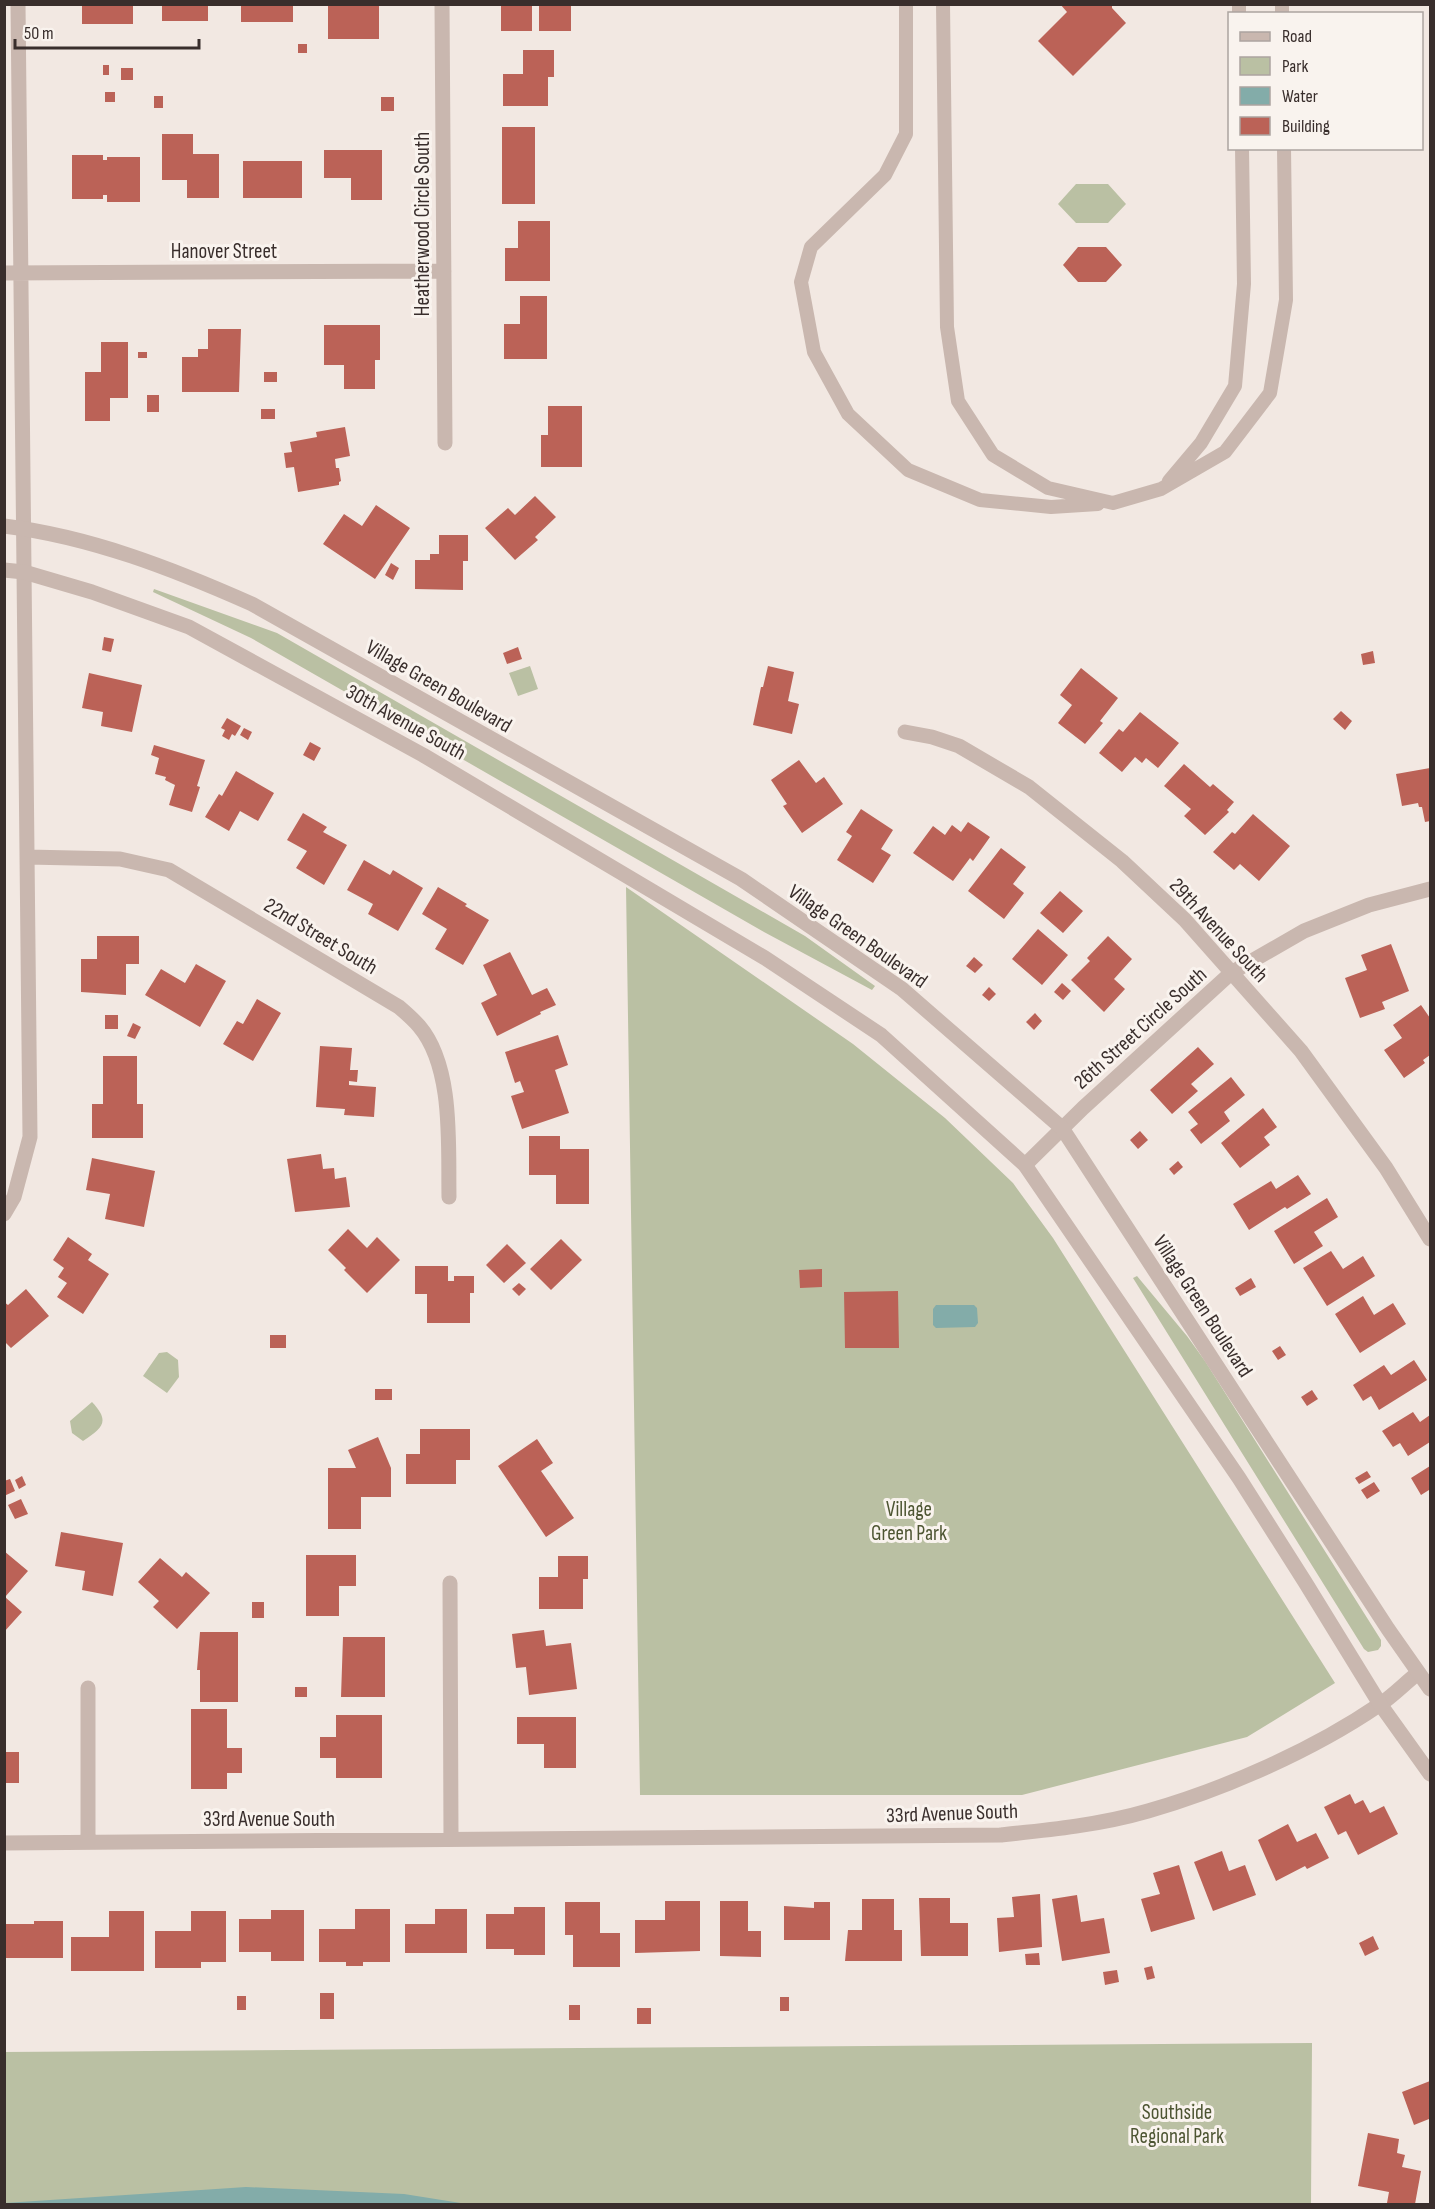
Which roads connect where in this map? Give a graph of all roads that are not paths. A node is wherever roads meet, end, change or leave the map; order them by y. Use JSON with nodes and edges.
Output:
{"nodes":[{"id":1,"x":18,"y":4,"type":"edge"},
{"id":2,"x":442,"y":4,"type":"edge"},
{"id":3,"x":906,"y":4,"type":"edge"},
{"id":4,"x":943,"y":4,"type":"edge"},
{"id":5,"x":1242,"y":150,"type":"edge"},
{"id":6,"x":1284,"y":150,"type":"edge"},
{"id":7,"x":444,"y":271,"type":"junction"},
{"id":8,"x":4,"y":273,"type":"edge"},
{"id":9,"x":21,"y":273,"type":"junction"},
{"id":10,"x":445,"y":443,"type":"dead end"},
{"id":11,"x":1161,"y":489,"type":"junction"},
{"id":12,"x":1113,"y":503,"type":"junction"},
{"id":13,"x":4,"y":526,"type":"edge"},
{"id":14,"x":24,"y":528,"type":"junction"},
{"id":15,"x":4,"y":570,"type":"edge"},
{"id":16,"x":24,"y":572,"type":"junction"},
{"id":17,"x":905,"y":732,"type":"dead end"},
{"id":18,"x":27,"y":857,"type":"junction"},
{"id":19,"x":1431,"y":889,"type":"edge"},
{"id":20,"x":1231,"y":973,"type":"junction"},
{"id":21,"x":1062,"y":1128,"type":"junction"},
{"id":22,"x":1025,"y":1165,"type":"junction"},
{"id":23,"x":449,"y":1197,"type":"dead end"},
{"id":24,"x":4,"y":1214,"type":"edge"},
{"id":25,"x":1431,"y":1239,"type":"edge"},
{"id":26,"x":450,"y":1583,"type":"dead end"},
{"id":27,"x":1418,"y":1673,"type":"junction"},
{"id":28,"x":88,"y":1688,"type":"dead end"},
{"id":29,"x":1431,"y":1689,"type":"edge"},
{"id":30,"x":1380,"y":1704,"type":"junction"},
{"id":31,"x":1431,"y":1774,"type":"edge"},
{"id":32,"x":450,"y":1839,"type":"junction"},
{"id":33,"x":88,"y":1842,"type":"junction"},
{"id":34,"x":4,"y":1843,"type":"edge"}],
"edges":[{"from":1,"to":9,"type":"street"},
{"from":2,"to":7,"type":"street","name":"Heatherwood Circle South"},
{"from":3,"to":12,"type":"lane"},
{"from":4,"to":12,"type":"lane"},
{"from":5,"to":11,"type":"lane"},
{"from":6,"to":11,"type":"lane"},
{"from":7,"to":9,"type":"street","name":"Hanover Street"},
{"from":7,"to":10,"type":"street","name":"Heatherwood Circle South"},
{"from":8,"to":9,"type":"street","name":"Hanover Street"},
{"from":9,"to":14,"type":"street"},
{"from":11,"to":12,"type":"lane"},
{"from":13,"to":14,"type":"street","name":"Village Green Boulevard"},
{"from":14,"to":16,"type":"street"},
{"from":14,"to":21,"type":"street","name":"Village Green Boulevard"},
{"from":15,"to":16,"type":"street","name":"30th Avenue South"},
{"from":16,"to":18,"type":"street"},
{"from":16,"to":22,"type":"street","name":"30th Avenue South"},
{"from":17,"to":20,"type":"street","name":"29th Avenue South"},
{"from":18,"to":23,"type":"street","name":"22nd Street South"},
{"from":18,"to":24,"type":"street"},
{"from":19,"to":20,"type":"street","name":"26th Street Circle South"},
{"from":20,"to":21,"type":"street","name":"26th Street Circle South"},
{"from":20,"to":25,"type":"street","name":"29th Avenue South"},
{"from":21,"to":22,"type":"street","name":"26th Street Circle South"},
{"from":21,"to":27,"type":"street","name":"Village Green Boulevard"},
{"from":22,"to":30,"type":"street"},
{"from":26,"to":32,"type":"street"},
{"from":27,"to":29,"type":"street","name":"Village Green Boulevard"},
{"from":27,"to":30,"type":"street","name":"33rd Avenue South"},
{"from":28,"to":33,"type":"street"},
{"from":30,"to":31,"type":"street"},
{"from":30,"to":32,"type":"street","name":"33rd Avenue South"},
{"from":32,"to":33,"type":"street","name":"33rd Avenue South"},
{"from":33,"to":34,"type":"street","name":"33rd Avenue South"}]}
